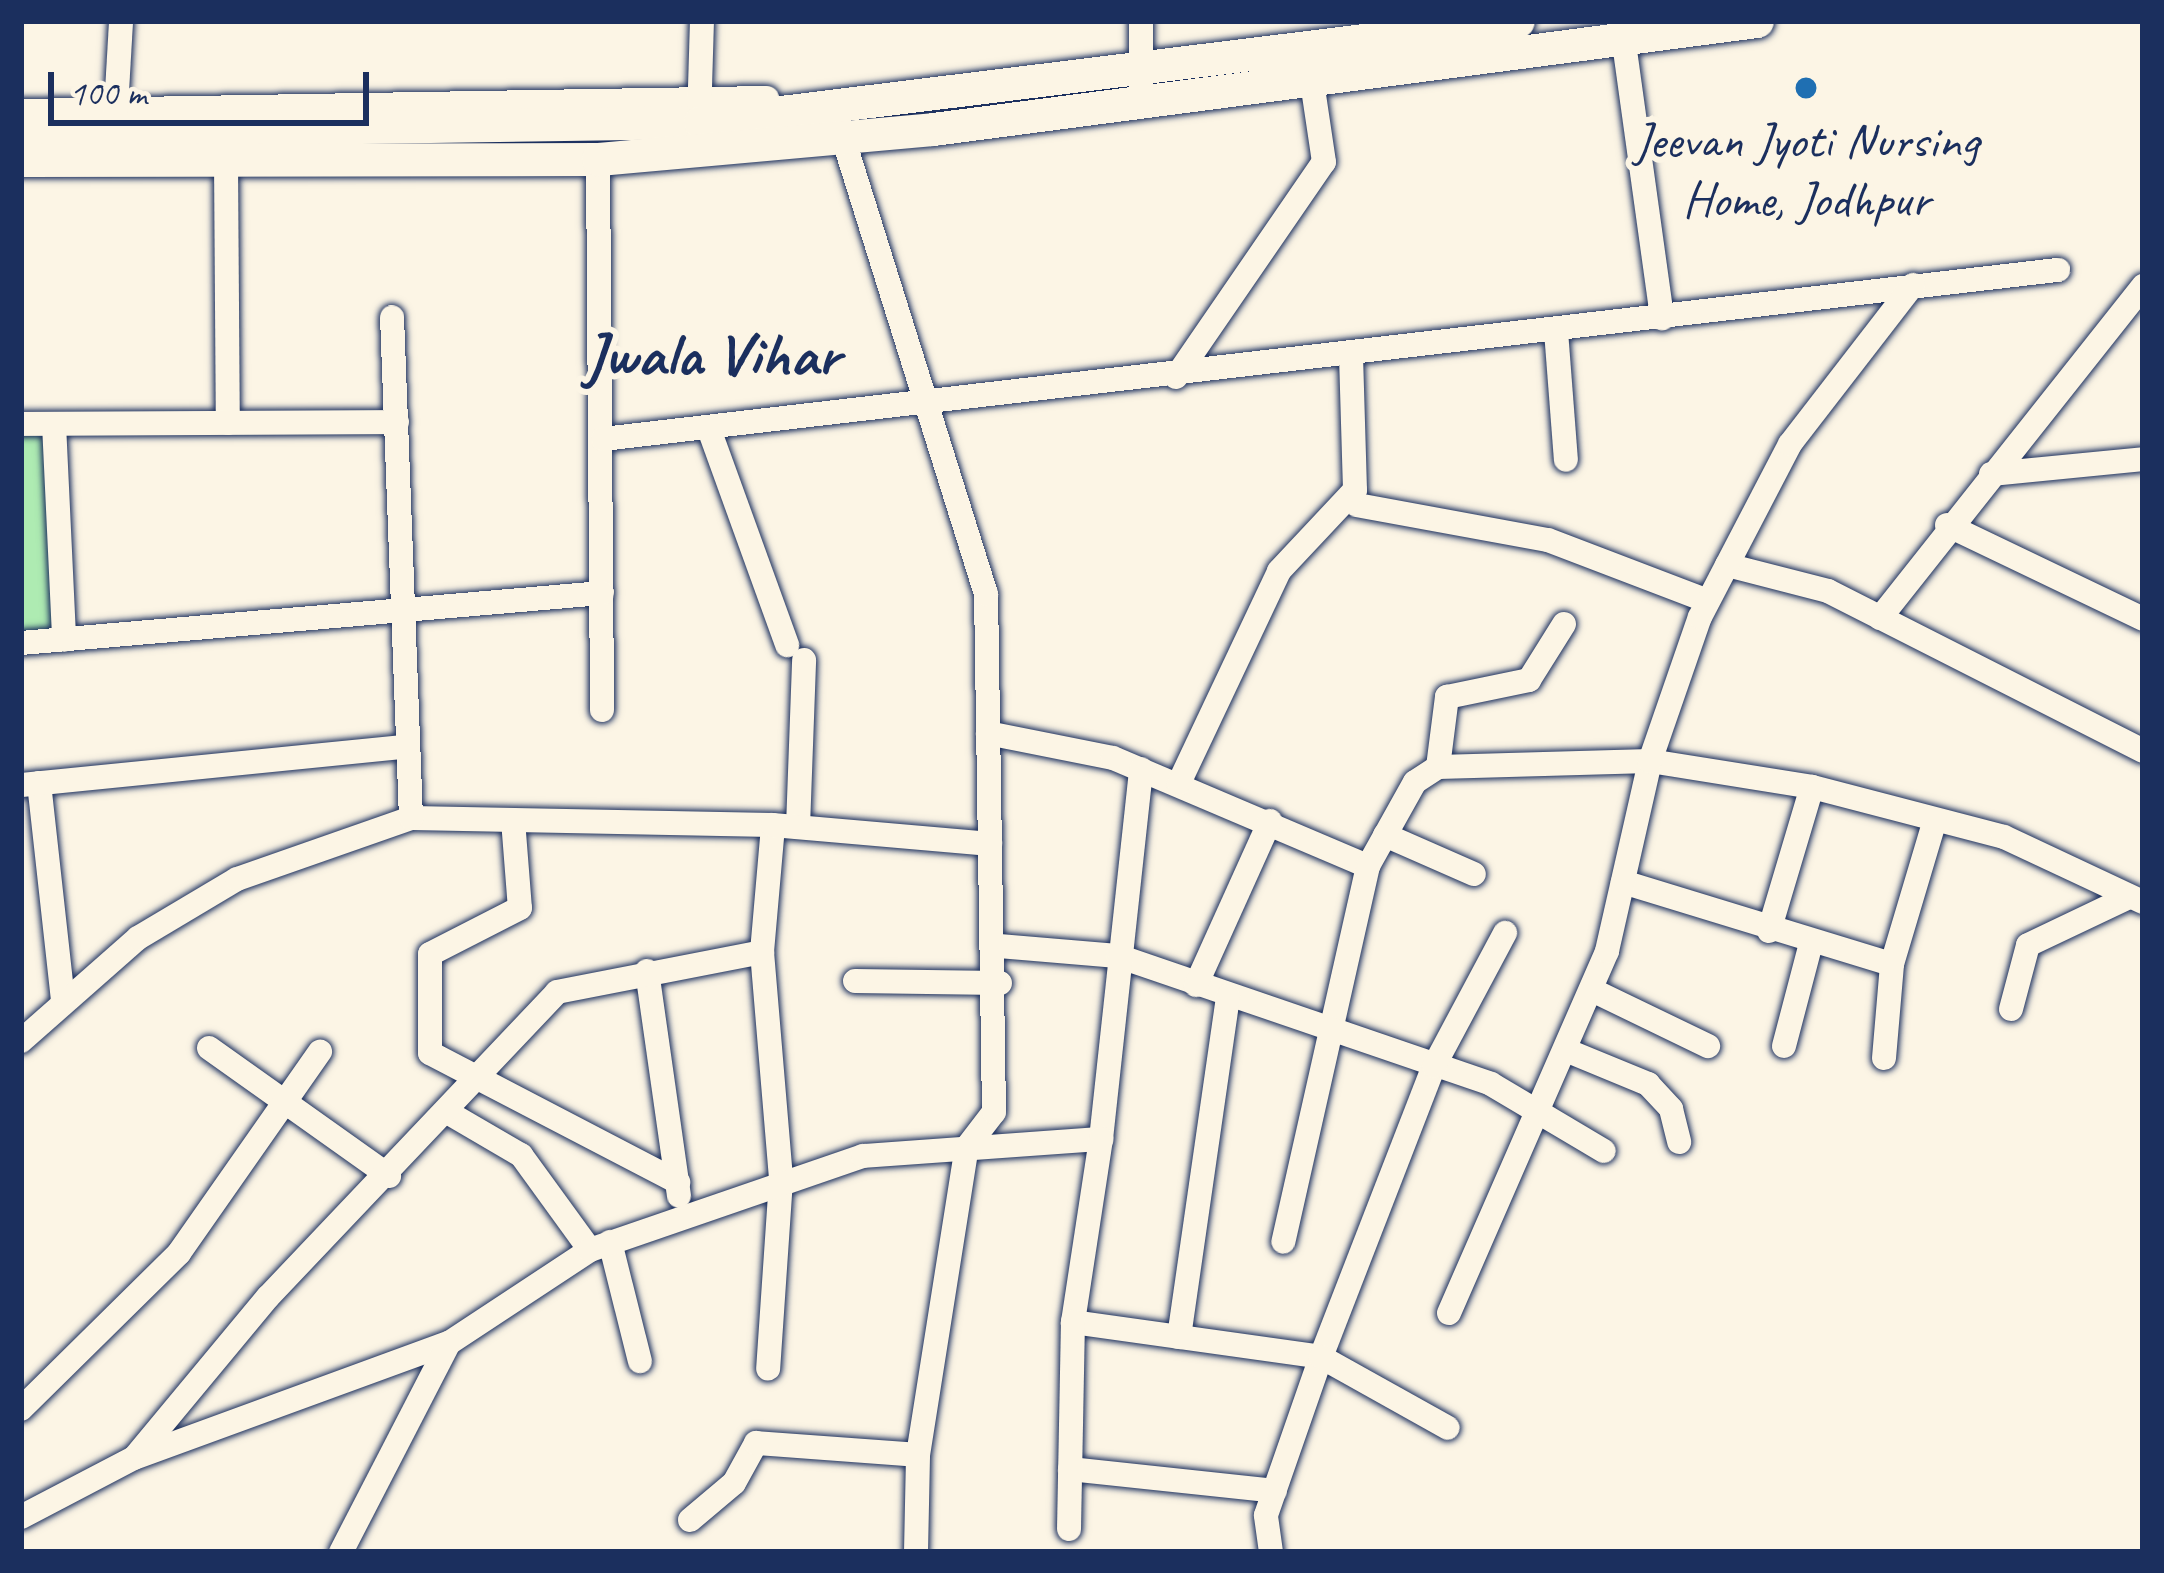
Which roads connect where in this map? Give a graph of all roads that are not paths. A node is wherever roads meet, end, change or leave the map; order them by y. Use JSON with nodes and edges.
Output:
{"nodes":[{"id":1,"x":121,"y":21,"type":"edge"},
{"id":2,"x":702,"y":21,"type":"edge"},
{"id":3,"x":1142,"y":21,"type":"edge"},
{"id":4,"x":1518,"y":21,"type":"edge"},
{"id":5,"x":1757,"y":21,"type":"edge"},
{"id":6,"x":1624,"y":43,"type":"junction"},
{"id":7,"x":1140,"y":81,"type":"junction"},
{"id":8,"x":1312,"y":82,"type":"junction"},
{"id":9,"x":21,"y":111,"type":"edge"},
{"id":10,"x":699,"y":113,"type":"junction"},
{"id":11,"x":114,"y":120,"type":"junction"},
{"id":12,"x":838,"y":123,"type":"junction"},
{"id":13,"x":21,"y":132,"type":"edge"},
{"id":14,"x":598,"y":159,"type":"junction"},
{"id":15,"x":21,"y":160,"type":"edge"},
{"id":16,"x":226,"y":161,"type":"junction"},
{"id":17,"x":2058,"y":270,"type":"dead end"},
{"id":18,"x":1913,"y":285,"type":"junction"},
{"id":19,"x":2143,"y":286,"type":"edge"},
{"id":20,"x":392,"y":317,"type":"dead end"},
{"id":21,"x":1662,"y":318,"type":"junction"},
{"id":22,"x":1556,"y":331,"type":"junction"},
{"id":23,"x":1351,"y":356,"type":"junction"},
{"id":24,"x":1176,"y":376,"type":"junction"},
{"id":25,"x":923,"y":407,"type":"junction"},
{"id":26,"x":397,"y":422,"type":"junction"},
{"id":27,"x":228,"y":423,"type":"junction"},
{"id":28,"x":21,"y":424,"type":"edge"},
{"id":29,"x":54,"y":424,"type":"junction"},
{"id":30,"x":709,"y":428,"type":"junction"},
{"id":31,"x":603,"y":439,"type":"junction"},
{"id":32,"x":2143,"y":459,"type":"edge"},
{"id":33,"x":1567,"y":460,"type":"dead end"},
{"id":34,"x":1991,"y":475,"type":"junction"},
{"id":35,"x":1358,"y":487,"type":"junction"},
{"id":36,"x":1947,"y":525,"type":"junction"},
{"id":37,"x":602,"y":593,"type":"junction"},
{"id":38,"x":1713,"y":593,"type":"junction"},
{"id":39,"x":399,"y":606,"type":"junction"},
{"id":40,"x":1880,"y":618,"type":"junction"},
{"id":41,"x":2143,"y":620,"type":"edge"},
{"id":42,"x":1564,"y":624,"type":"dead end"},
{"id":43,"x":64,"y":640,"type":"junction"},
{"id":44,"x":21,"y":643,"type":"edge"},
{"id":45,"x":602,"y":710,"type":"dead end"},
{"id":46,"x":988,"y":734,"type":"junction"},
{"id":47,"x":404,"y":747,"type":"junction"},
{"id":48,"x":2143,"y":751,"type":"edge"},
{"id":49,"x":1650,"y":760,"type":"junction"},
{"id":50,"x":1438,"y":766,"type":"junction"},
{"id":51,"x":1141,"y":769,"type":"junction"},
{"id":52,"x":1179,"y":783,"type":"junction"},
{"id":53,"x":30,"y":784,"type":"edge"},
{"id":54,"x":1812,"y":787,"type":"junction"},
{"id":55,"x":407,"y":802,"type":"junction"},
{"id":56,"x":514,"y":820,"type":"junction"},
{"id":57,"x":1935,"y":820,"type":"junction"},
{"id":58,"x":1270,"y":821,"type":"junction"},
{"id":59,"x":786,"y":826,"type":"junction"},
{"id":60,"x":1385,"y":835,"type":"junction"},
{"id":61,"x":990,"y":844,"type":"junction"},
{"id":62,"x":1368,"y":866,"type":"junction"},
{"id":63,"x":1474,"y":874,"type":"dead end"},
{"id":64,"x":1623,"y":882,"type":"junction"},
{"id":65,"x":2136,"y":900,"type":"edge"},
{"id":66,"x":1769,"y":931,"type":"junction"},
{"id":67,"x":1505,"y":933,"type":"dead end"},
{"id":68,"x":1810,"y":943,"type":"junction"},
{"id":69,"x":999,"y":946,"type":"junction"},
{"id":70,"x":762,"y":952,"type":"junction"},
{"id":71,"x":1118,"y":956,"type":"junction"},
{"id":72,"x":1892,"y":964,"type":"junction"},
{"id":73,"x":647,"y":971,"type":"junction"},
{"id":74,"x":855,"y":981,"type":"dead end"},
{"id":75,"x":1000,"y":983,"type":"junction"},
{"id":76,"x":1196,"y":985,"type":"junction"},
{"id":77,"x":1592,"y":990,"type":"junction"},
{"id":78,"x":62,"y":992,"type":"junction"},
{"id":79,"x":1228,"y":997,"type":"junction"},
{"id":80,"x":2011,"y":1010,"type":"dead end"},
{"id":81,"x":1325,"y":1033,"type":"junction"},
{"id":82,"x":21,"y":1041,"type":"edge"},
{"id":83,"x":1708,"y":1046,"type":"dead end"},
{"id":84,"x":1784,"y":1046,"type":"dead end"},
{"id":85,"x":209,"y":1048,"type":"dead end"},
{"id":86,"x":1568,"y":1051,"type":"junction"},
{"id":87,"x":320,"y":1052,"type":"dead end"},
{"id":88,"x":1884,"y":1058,"type":"dead end"},
{"id":89,"x":1434,"y":1066,"type":"junction"},
{"id":90,"x":473,"y":1082,"type":"junction"},
{"id":91,"x":287,"y":1104,"type":"junction"},
{"id":92,"x":447,"y":1112,"type":"junction"},
{"id":93,"x":1543,"y":1115,"type":"junction"},
{"id":94,"x":1101,"y":1139,"type":"junction"},
{"id":95,"x":1679,"y":1142,"type":"dead end"},
{"id":96,"x":967,"y":1147,"type":"junction"},
{"id":97,"x":1604,"y":1151,"type":"dead end"},
{"id":98,"x":389,"y":1176,"type":"junction"},
{"id":99,"x":781,"y":1180,"type":"junction"},
{"id":100,"x":678,"y":1182,"type":"junction"},
{"id":101,"x":681,"y":1216,"type":"junction"},
{"id":102,"x":1283,"y":1242,"type":"dead end"},
{"id":103,"x":600,"y":1246,"type":"junction"},
{"id":104,"x":1449,"y":1312,"type":"dead end"},
{"id":105,"x":1073,"y":1322,"type":"junction"},
{"id":106,"x":1179,"y":1337,"type":"junction"},
{"id":107,"x":448,"y":1343,"type":"junction"},
{"id":108,"x":1322,"y":1357,"type":"junction"},
{"id":109,"x":640,"y":1361,"type":"dead end"},
{"id":110,"x":768,"y":1369,"type":"dead end"},
{"id":111,"x":21,"y":1409,"type":"edge"},
{"id":112,"x":1448,"y":1428,"type":"dead end"},
{"id":113,"x":918,"y":1455,"type":"junction"},
{"id":114,"x":134,"y":1458,"type":"junction"},
{"id":115,"x":1070,"y":1469,"type":"junction"},
{"id":116,"x":1275,"y":1491,"type":"junction"},
{"id":117,"x":21,"y":1517,"type":"edge"},
{"id":118,"x":690,"y":1520,"type":"dead end"},
{"id":119,"x":1069,"y":1529,"type":"dead end"},
{"id":120,"x":341,"y":1552,"type":"edge"},
{"id":121,"x":916,"y":1552,"type":"edge"},
{"id":122,"x":1271,"y":1552,"type":"edge"}],
"edges":[{"from":1,"to":11,"type":"street"},
{"from":2,"to":10,"type":"street"},
{"from":3,"to":7,"type":"street"},
{"from":4,"to":7,"type":"main road"},
{"from":5,"to":6,"type":"main road"},
{"from":6,"to":8,"type":"main road"},
{"from":6,"to":21,"type":"street"},
{"from":7,"to":8,"type":"main road"},
{"from":7,"to":10,"type":"street"},
{"from":7,"to":12,"type":"main road"},
{"from":8,"to":24,"type":"street"},
{"from":9,"to":11,"type":"street"},
{"from":10,"to":11,"type":"main road"},
{"from":10,"to":12,"type":"main road"},
{"from":11,"to":13,"type":"main road"},
{"from":12,"to":14,"type":"main road"},
{"from":12,"to":25,"type":"street"},
{"from":14,"to":16,"type":"main road"},
{"from":14,"to":31,"type":"street"},
{"from":15,"to":16,"type":"main road"},
{"from":16,"to":27,"type":"street"},
{"from":17,"to":18,"type":"street"},
{"from":18,"to":21,"type":"street"},
{"from":18,"to":38,"type":"street"},
{"from":19,"to":34,"type":"street"},
{"from":20,"to":26,"type":"street"},
{"from":21,"to":22,"type":"street"},
{"from":22,"to":23,"type":"street"},
{"from":22,"to":33,"type":"street"},
{"from":23,"to":24,"type":"street"},
{"from":23,"to":35,"type":"street"},
{"from":24,"to":25,"type":"street"},
{"from":25,"to":30,"type":"street"},
{"from":25,"to":46,"type":"street"},
{"from":26,"to":27,"type":"street"},
{"from":26,"to":39,"type":"street"},
{"from":27,"to":29,"type":"street"},
{"from":28,"to":29,"type":"street"},
{"from":29,"to":43,"type":"street"},
{"from":30,"to":31,"type":"street"},
{"from":30,"to":59,"type":"street"},
{"from":31,"to":37,"type":"street"},
{"from":32,"to":34,"type":"street"},
{"from":34,"to":36,"type":"street"},
{"from":35,"to":38,"type":"street"},
{"from":35,"to":52,"type":"street"},
{"from":36,"to":40,"type":"street"},
{"from":36,"to":41,"type":"street"},
{"from":37,"to":39,"type":"street"},
{"from":37,"to":45,"type":"street"},
{"from":38,"to":40,"type":"street"},
{"from":38,"to":49,"type":"street"},
{"from":39,"to":43,"type":"street"},
{"from":39,"to":47,"type":"street"},
{"from":40,"to":48,"type":"street"},
{"from":42,"to":50,"type":"street"},
{"from":43,"to":44,"type":"street"},
{"from":46,"to":51,"type":"street"},
{"from":46,"to":61,"type":"street"},
{"from":47,"to":53,"type":"street"},
{"from":47,"to":55,"type":"street"},
{"from":49,"to":50,"type":"street"},
{"from":49,"to":54,"type":"street"},
{"from":49,"to":64,"type":"street"},
{"from":50,"to":60,"type":"street"},
{"from":51,"to":52,"type":"street"},
{"from":51,"to":71,"type":"street"},
{"from":52,"to":58,"type":"street"},
{"from":53,"to":78,"type":"street"},
{"from":54,"to":57,"type":"street"},
{"from":54,"to":66,"type":"street"},
{"from":55,"to":56,"type":"street"},
{"from":55,"to":78,"type":"street"},
{"from":56,"to":59,"type":"street"},
{"from":56,"to":90,"type":"street"},
{"from":57,"to":65,"type":"street"},
{"from":57,"to":72,"type":"street"},
{"from":58,"to":62,"type":"street"},
{"from":58,"to":76,"type":"street"},
{"from":59,"to":61,"type":"street"},
{"from":59,"to":70,"type":"street"},
{"from":60,"to":62,"type":"street"},
{"from":60,"to":63,"type":"street"},
{"from":61,"to":69,"type":"street"},
{"from":62,"to":81,"type":"street"},
{"from":64,"to":66,"type":"street"},
{"from":64,"to":77,"type":"street"},
{"from":65,"to":80,"type":"street"},
{"from":66,"to":68,"type":"street"},
{"from":67,"to":89,"type":"street"},
{"from":68,"to":72,"type":"street"},
{"from":68,"to":84,"type":"street"},
{"from":69,"to":71,"type":"street"},
{"from":69,"to":75,"type":"street"},
{"from":70,"to":73,"type":"street"},
{"from":70,"to":99,"type":"street"},
{"from":71,"to":76,"type":"street"},
{"from":71,"to":94,"type":"street"},
{"from":72,"to":88,"type":"street"},
{"from":73,"to":90,"type":"street"},
{"from":73,"to":100,"type":"street"},
{"from":74,"to":75,"type":"street"},
{"from":75,"to":96,"type":"street"},
{"from":76,"to":79,"type":"street"},
{"from":77,"to":83,"type":"street"},
{"from":77,"to":86,"type":"street"},
{"from":78,"to":82,"type":"street"},
{"from":79,"to":81,"type":"street"},
{"from":79,"to":106,"type":"street"},
{"from":81,"to":89,"type":"street"},
{"from":81,"to":102,"type":"street"},
{"from":85,"to":91,"type":"street"},
{"from":86,"to":93,"type":"street"},
{"from":86,"to":95,"type":"street"},
{"from":87,"to":91,"type":"street"},
{"from":89,"to":93,"type":"street"},
{"from":89,"to":108,"type":"street"},
{"from":90,"to":92,"type":"street"},
{"from":90,"to":100,"type":"street"},
{"from":91,"to":98,"type":"street"},
{"from":91,"to":111,"type":"street"},
{"from":92,"to":98,"type":"street"},
{"from":92,"to":103,"type":"street"},
{"from":93,"to":97,"type":"street"},
{"from":93,"to":104,"type":"street"},
{"from":94,"to":96,"type":"street"},
{"from":94,"to":105,"type":"street"},
{"from":96,"to":99,"type":"street"},
{"from":96,"to":113,"type":"street"},
{"from":98,"to":114,"type":"street"},
{"from":99,"to":101,"type":"street"},
{"from":99,"to":110,"type":"street"},
{"from":100,"to":101,"type":"street"},
{"from":101,"to":103,"type":"street"},
{"from":103,"to":107,"type":"street"},
{"from":103,"to":109,"type":"street"},
{"from":105,"to":106,"type":"street"},
{"from":105,"to":115,"type":"street"},
{"from":106,"to":108,"type":"street"},
{"from":107,"to":114,"type":"street"},
{"from":107,"to":120,"type":"street"},
{"from":108,"to":112,"type":"street"},
{"from":108,"to":116,"type":"street"},
{"from":113,"to":118,"type":"street"},
{"from":113,"to":121,"type":"street"},
{"from":114,"to":117,"type":"street"},
{"from":115,"to":116,"type":"street"},
{"from":115,"to":119,"type":"street"},
{"from":116,"to":122,"type":"street"}]}
